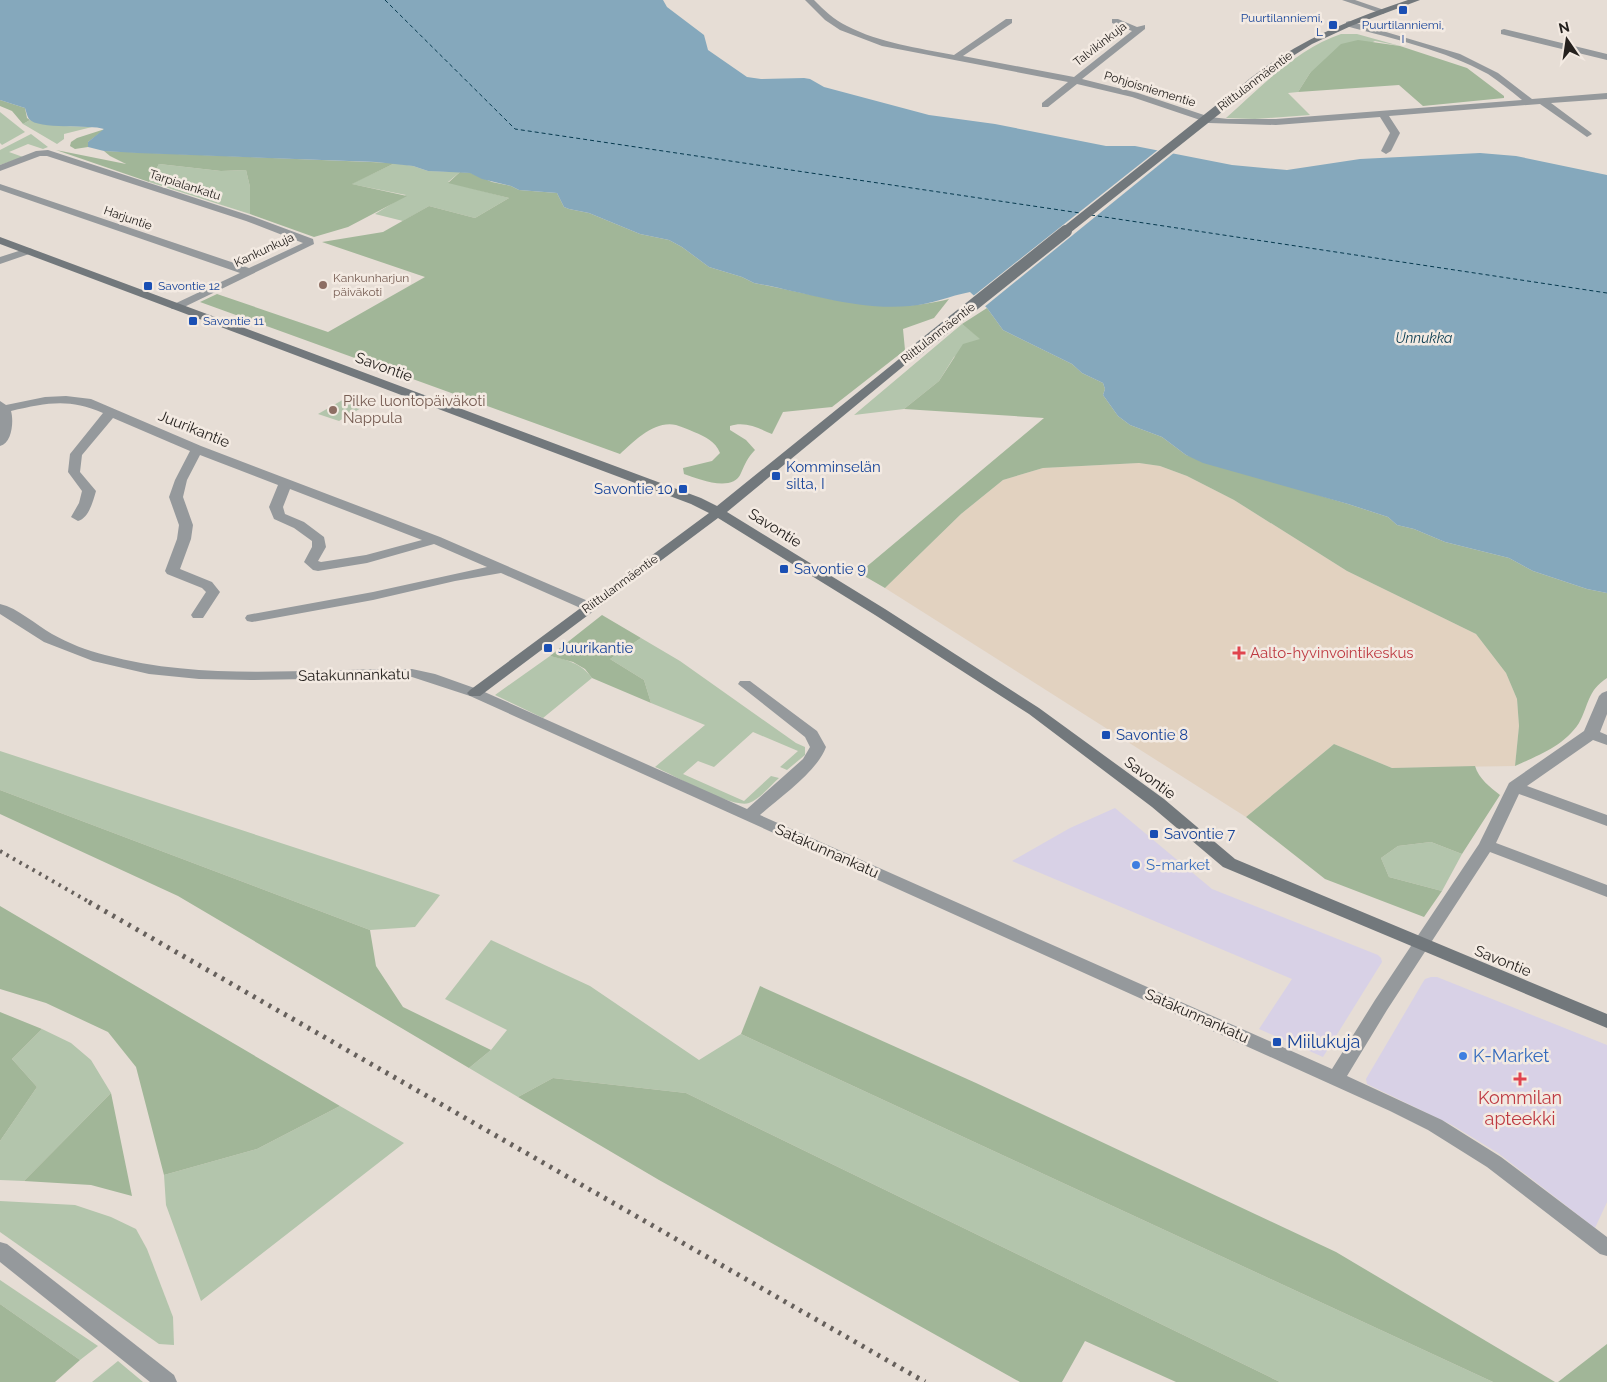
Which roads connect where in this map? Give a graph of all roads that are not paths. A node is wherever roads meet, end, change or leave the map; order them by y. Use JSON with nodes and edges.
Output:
{"nodes":[{"id":1,"x":809,"y":0,"type":"edge"},
{"id":2,"x":1346,"y":0,"type":"edge"},
{"id":3,"x":1416,"y":0,"type":"edge"},
{"id":4,"x":1383,"y":11,"type":"junction"},
{"id":5,"x":1008,"y":21,"type":"dead end"},
{"id":6,"x":1114,"y":21,"type":"dead end"},
{"id":7,"x":1349,"y":24,"type":"junction"},
{"id":8,"x":1504,"y":32,"type":"dead end"},
{"id":9,"x":1607,"y":57,"type":"edge"},
{"id":10,"x":955,"y":58,"type":"junction"},
{"id":11,"x":1074,"y":80,"type":"junction"},
{"id":12,"x":1607,"y":96,"type":"edge"},
{"id":13,"x":1542,"y":101,"type":"junction"},
{"id":14,"x":1530,"y":102,"type":"junction"},
{"id":15,"x":1045,"y":105,"type":"dead end"},
{"id":16,"x":1383,"y":114,"type":"junction"},
{"id":17,"x":1587,"y":134,"type":"dead end"},
{"id":18,"x":1386,"y":151,"type":"dead end"},
{"id":19,"x":0,"y":168,"type":"edge"},
{"id":20,"x":0,"y":187,"type":"edge"},
{"id":21,"x":0,"y":240,"type":"edge"},
{"id":22,"x":309,"y":244,"type":"joint"},
{"id":23,"x":28,"y":251,"type":"junction"},
{"id":24,"x":0,"y":261,"type":"edge"},
{"id":25,"x":249,"y":272,"type":"junction"},
{"id":26,"x":176,"y":307,"type":"junction"},
{"id":27,"x":2,"y":407,"type":"edge"},
{"id":28,"x":111,"y":412,"type":"junction"},
{"id":29,"x":0,"y":442,"type":"edge"},
{"id":30,"x":197,"y":449,"type":"junction"},
{"id":31,"x":286,"y":482,"type":"junction"},
{"id":32,"x":718,"y":512,"type":"junction"},
{"id":33,"x":78,"y":517,"type":"dead end"},
{"id":34,"x":435,"y":540,"type":"junction"},
{"id":35,"x":503,"y":569,"type":"junction"},
{"id":36,"x":590,"y":607,"type":"junction"},
{"id":37,"x":0,"y":608,"type":"edge"},
{"id":38,"x":198,"y":615,"type":"dead end"},
{"id":39,"x":252,"y":618,"type":"dead end"},
{"id":40,"x":745,"y":684,"type":"dead end"},
{"id":41,"x":475,"y":693,"type":"junction"},
{"id":42,"x":1607,"y":696,"type":"edge"},
{"id":43,"x":1599,"y":737,"type":"edge"},
{"id":44,"x":1516,"y":787,"type":"junction"},
{"id":45,"x":748,"y":816,"type":"junction"},
{"id":46,"x":1607,"y":821,"type":"edge"},
{"id":47,"x":1487,"y":845,"type":"junction"},
{"id":48,"x":1607,"y":891,"type":"edge"},
{"id":49,"x":1421,"y":945,"type":"junction"},
{"id":50,"x":1607,"y":1021,"type":"edge"},
{"id":51,"x":1336,"y":1078,"type":"junction"},
{"id":52,"x":1607,"y":1248,"type":"edge"},
{"id":53,"x":0,"y":1250,"type":"edge"},
{"id":54,"x":166,"y":1382,"type":"edge"}],
"edges":[{"from":1,"to":10,"type":"street","name":"Pohjoisniementie"},
{"from":2,"to":4,"type":"street"},
{"from":3,"to":4,"type":"street","name":"Riittulanmäentie"},
{"from":4,"to":7,"type":"street","name":"Riittulanmäentie"},
{"from":5,"to":10,"type":"street"},
{"from":6,"to":11,"type":"street","name":"Talvikinkuja"},
{"from":7,"to":14,"type":"street"},
{"from":7,"to":32,"type":"street","name":"Riittulanmäentie","bridge":true},
{"from":8,"to":9,"type":"street"},
{"from":10,"to":11,"type":"street","name":"Pohjoisniementie"},
{"from":11,"to":15,"type":"street","name":"Talvikinkuja"},
{"from":11,"to":16,"type":"street","name":"Pohjoisniementie"},
{"from":12,"to":13,"type":"street","name":"Pohjoisniementie"},
{"from":13,"to":14,"type":"street","name":"Pohjoisniementie"},
{"from":13,"to":17,"type":"street"},
{"from":14,"to":16,"type":"street","name":"Pohjoisniementie"},
{"from":16,"to":18,"type":"street"},
{"from":19,"to":22,"type":"street","name":"Tarpialankatu"},
{"from":20,"to":25,"type":"street","name":"Harjuntie"},
{"from":21,"to":23,"type":"street","name":"Savontie"},
{"from":22,"to":25,"type":"street","name":"Kankunkuja"},
{"from":23,"to":24,"type":"street"},
{"from":23,"to":26,"type":"street","name":"Savontie"},
{"from":25,"to":26,"type":"street","name":"Kankunkuja"},
{"from":26,"to":32,"type":"street","name":"Savontie"},
{"from":27,"to":28,"type":"street","name":"Juurikantie"},
{"from":27,"to":29,"type":"street"},
{"from":28,"to":30,"type":"street","name":"Juurikantie"},
{"from":28,"to":33,"type":"street"},
{"from":30,"to":31,"type":"street","name":"Juurikantie"},
{"from":30,"to":38,"type":"street"},
{"from":31,"to":34,"type":"street","name":"Juurikantie"},
{"from":31,"to":34,"type":"street"},
{"from":32,"to":36,"type":"street","name":"Riittulanmäentie"},
{"from":32,"to":49,"type":"street","name":"Savontie"},
{"from":34,"to":35,"type":"street","name":"Juurikantie"},
{"from":35,"to":36,"type":"street","name":"Juurikantie"},
{"from":35,"to":39,"type":"street"},
{"from":36,"to":41,"type":"street","name":"Riittulanmäentie"},
{"from":37,"to":41,"type":"street","name":"Satakunnankatu"},
{"from":40,"to":45,"type":"street"},
{"from":41,"to":45,"type":"street","name":"Satakunnankatu"},
{"from":42,"to":43,"type":"street"},
{"from":43,"to":44,"type":"street"},
{"from":44,"to":46,"type":"street"},
{"from":44,"to":47,"type":"street"},
{"from":45,"to":51,"type":"street","name":"Satakunnankatu"},
{"from":47,"to":48,"type":"street"},
{"from":47,"to":49,"type":"street"},
{"from":49,"to":50,"type":"street","name":"Savontie"},
{"from":49,"to":51,"type":"street"},
{"from":51,"to":52,"type":"street","name":"Satakunnankatu"},
{"from":53,"to":54,"type":"street"}]}
